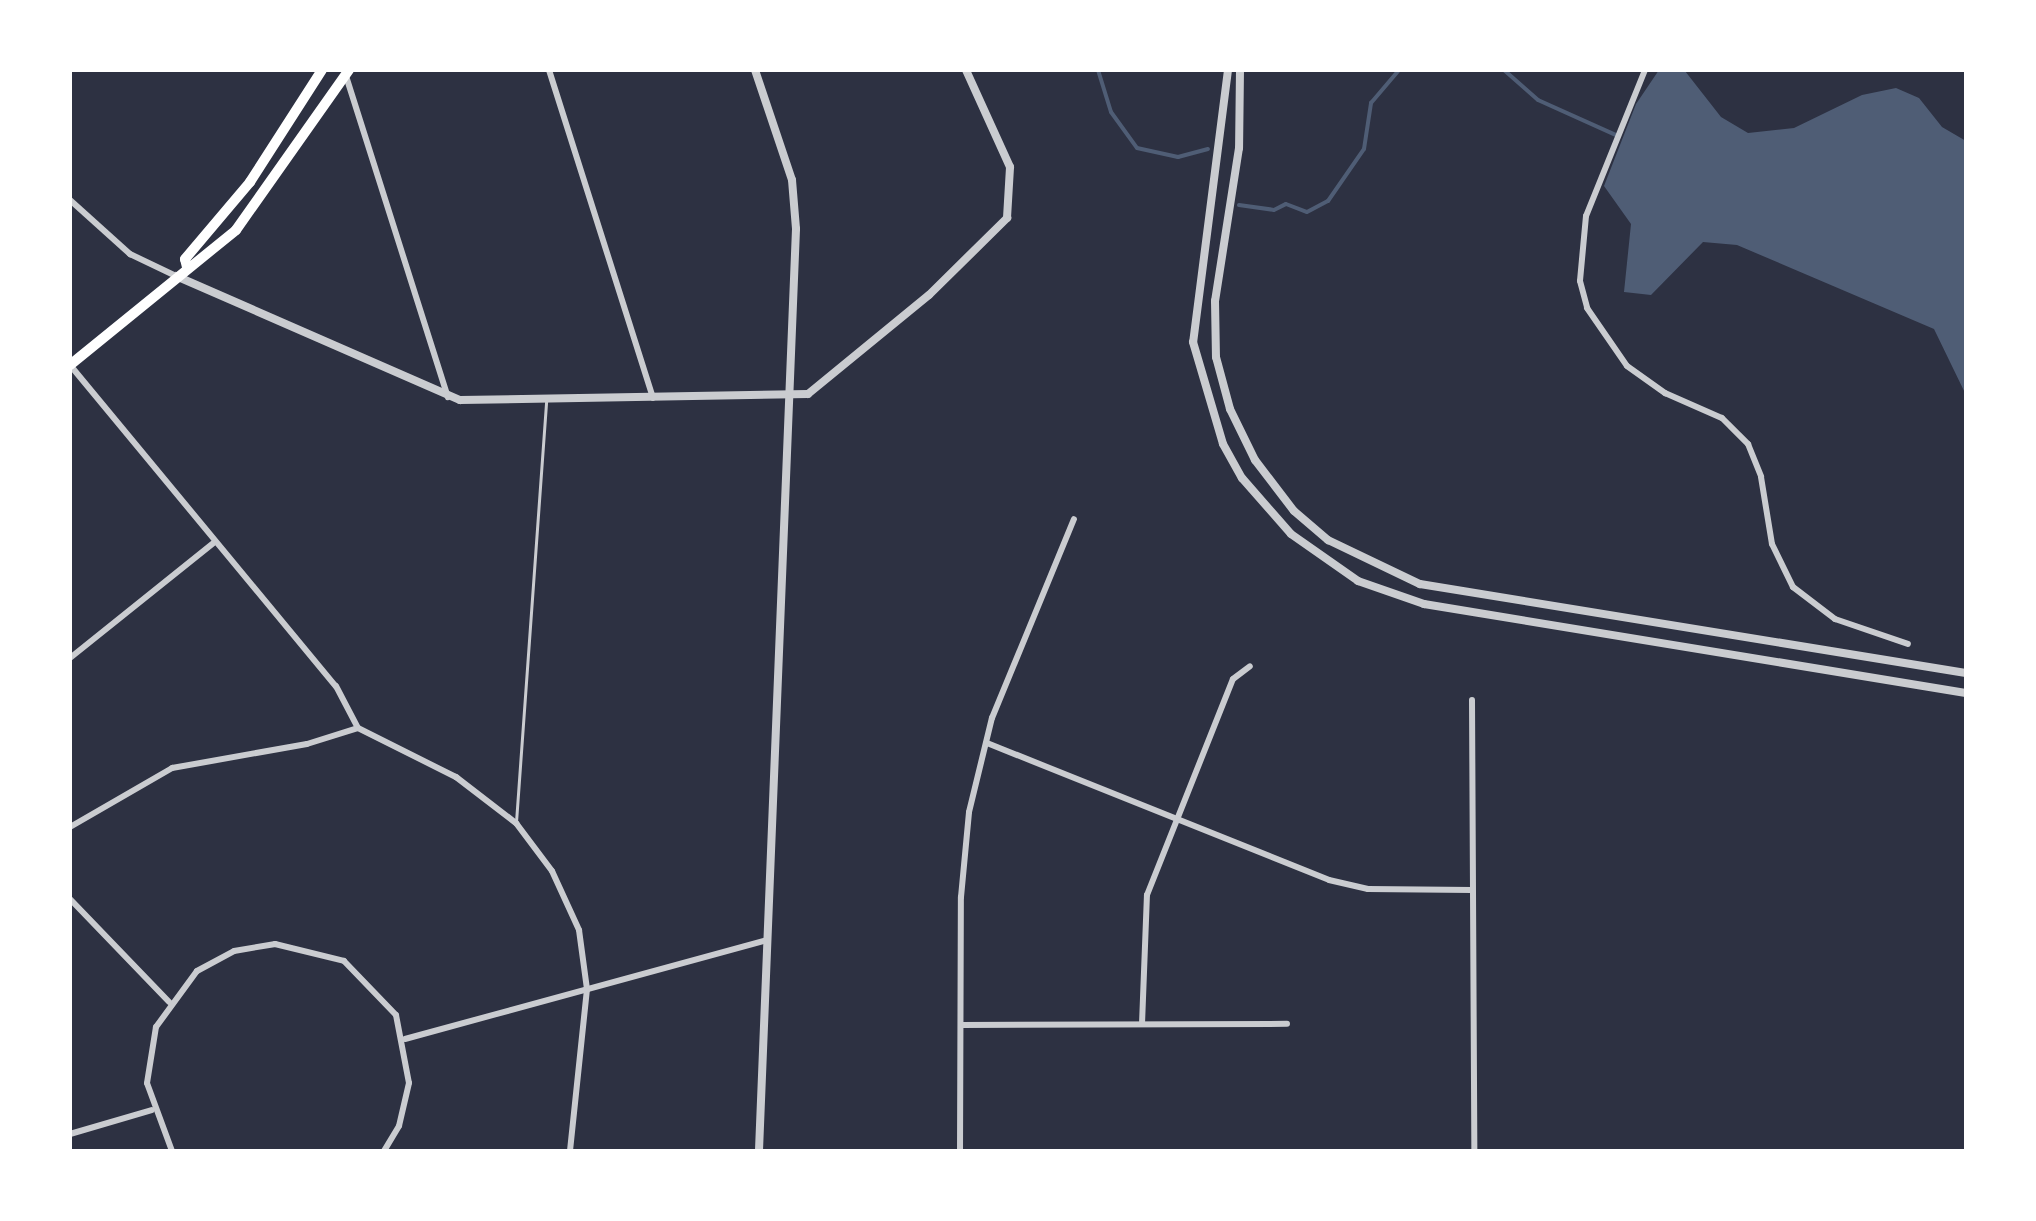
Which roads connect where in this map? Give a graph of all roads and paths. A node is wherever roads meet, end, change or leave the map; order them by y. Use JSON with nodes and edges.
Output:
{"nodes":[{"id":1,"x":322,"y":70,"type":"edge"},
{"id":2,"x":548,"y":70,"type":"edge"},
{"id":3,"x":754,"y":70,"type":"edge"},
{"id":4,"x":966,"y":70,"type":"edge"},
{"id":5,"x":1228,"y":70,"type":"edge"},
{"id":6,"x":1240,"y":70,"type":"edge"},
{"id":7,"x":1644,"y":70,"type":"edge"},
{"id":8,"x":347,"y":72,"type":"edge"},
{"id":9,"x":70,"y":200,"type":"edge"},
{"id":10,"x":187,"y":268,"type":"junction"},
{"id":11,"x":176,"y":276,"type":"junction"},
{"id":12,"x":70,"y":365,"type":"edge"},
{"id":13,"x":792,"y":394,"type":"junction"},
{"id":14,"x":448,"y":397,"type":"junction"},
{"id":15,"x":653,"y":398,"type":"junction"},
{"id":16,"x":546,"y":400,"type":"junction"},
{"id":17,"x":1074,"y":519,"type":"dead end"},
{"id":18,"x":216,"y":542,"type":"junction"},
{"id":19,"x":1908,"y":644,"type":"dead end"},
{"id":20,"x":70,"y":658,"type":"edge"},
{"id":21,"x":1250,"y":666,"type":"dead end"},
{"id":22,"x":1966,"y":673,"type":"edge"},
{"id":23,"x":1966,"y":693,"type":"edge"},
{"id":24,"x":1472,"y":700,"type":"dead end"},
{"id":25,"x":358,"y":728,"type":"junction"},
{"id":26,"x":987,"y":743,"type":"junction"},
{"id":27,"x":1174,"y":818,"type":"junction"},
{"id":28,"x":516,"y":823,"type":"junction"},
{"id":29,"x":70,"y":827,"type":"edge"},
{"id":30,"x":1472,"y":890,"type":"junction"},
{"id":31,"x":70,"y":899,"type":"edge"},
{"id":32,"x":766,"y":940,"type":"junction"},
{"id":33,"x":586,"y":989,"type":"junction"},
{"id":34,"x":169,"y":1002,"type":"junction"},
{"id":35,"x":1142,"y":1024,"type":"junction"},
{"id":36,"x":1288,"y":1024,"type":"dead end"},
{"id":37,"x":961,"y":1025,"type":"junction"},
{"id":38,"x":405,"y":1039,"type":"junction"},
{"id":39,"x":152,"y":1110,"type":"junction"},
{"id":40,"x":70,"y":1134,"type":"edge"},
{"id":41,"x":172,"y":1151,"type":"edge"},
{"id":42,"x":384,"y":1151,"type":"edge"},
{"id":43,"x":570,"y":1151,"type":"edge"},
{"id":44,"x":759,"y":1151,"type":"edge"},
{"id":45,"x":960,"y":1151,"type":"edge"},
{"id":46,"x":1474,"y":1151,"type":"edge"}],
"edges":[{"from":1,"to":10,"type":"main road"},
{"from":2,"to":15,"type":"street"},
{"from":3,"to":13,"type":"street"},
{"from":4,"to":13,"type":"street"},
{"from":5,"to":23,"type":"street"},
{"from":6,"to":22,"type":"street"},
{"from":7,"to":19,"type":"street"},
{"from":8,"to":10,"type":"main road"},
{"from":8,"to":14,"type":"street"},
{"from":9,"to":11,"type":"street"},
{"from":10,"to":11,"type":"main road"},
{"from":11,"to":12,"type":"main road"},
{"from":11,"to":14,"type":"street"},
{"from":12,"to":18,"type":"street"},
{"from":13,"to":15,"type":"street"},
{"from":13,"to":32,"type":"street"},
{"from":14,"to":16,"type":"street"},
{"from":15,"to":16,"type":"street"},
{"from":16,"to":28,"type":"lane"},
{"from":17,"to":26,"type":"street"},
{"from":18,"to":20,"type":"street"},
{"from":18,"to":25,"type":"street"},
{"from":21,"to":27,"type":"street"},
{"from":24,"to":30,"type":"street"},
{"from":25,"to":28,"type":"street"},
{"from":25,"to":29,"type":"street"},
{"from":26,"to":27,"type":"street"},
{"from":26,"to":37,"type":"street"},
{"from":27,"to":30,"type":"street"},
{"from":27,"to":35,"type":"street"},
{"from":28,"to":33,"type":"street"},
{"from":30,"to":46,"type":"street"},
{"from":31,"to":34,"type":"street"},
{"from":32,"to":33,"type":"street"},
{"from":32,"to":44,"type":"street"},
{"from":33,"to":38,"type":"street"},
{"from":33,"to":43,"type":"street"},
{"from":34,"to":38,"type":"street"},
{"from":34,"to":39,"type":"street"},
{"from":35,"to":36,"type":"street"},
{"from":35,"to":37,"type":"street"},
{"from":37,"to":45,"type":"street"},
{"from":38,"to":42,"type":"street"},
{"from":39,"to":40,"type":"street"},
{"from":39,"to":41,"type":"street"}]}
